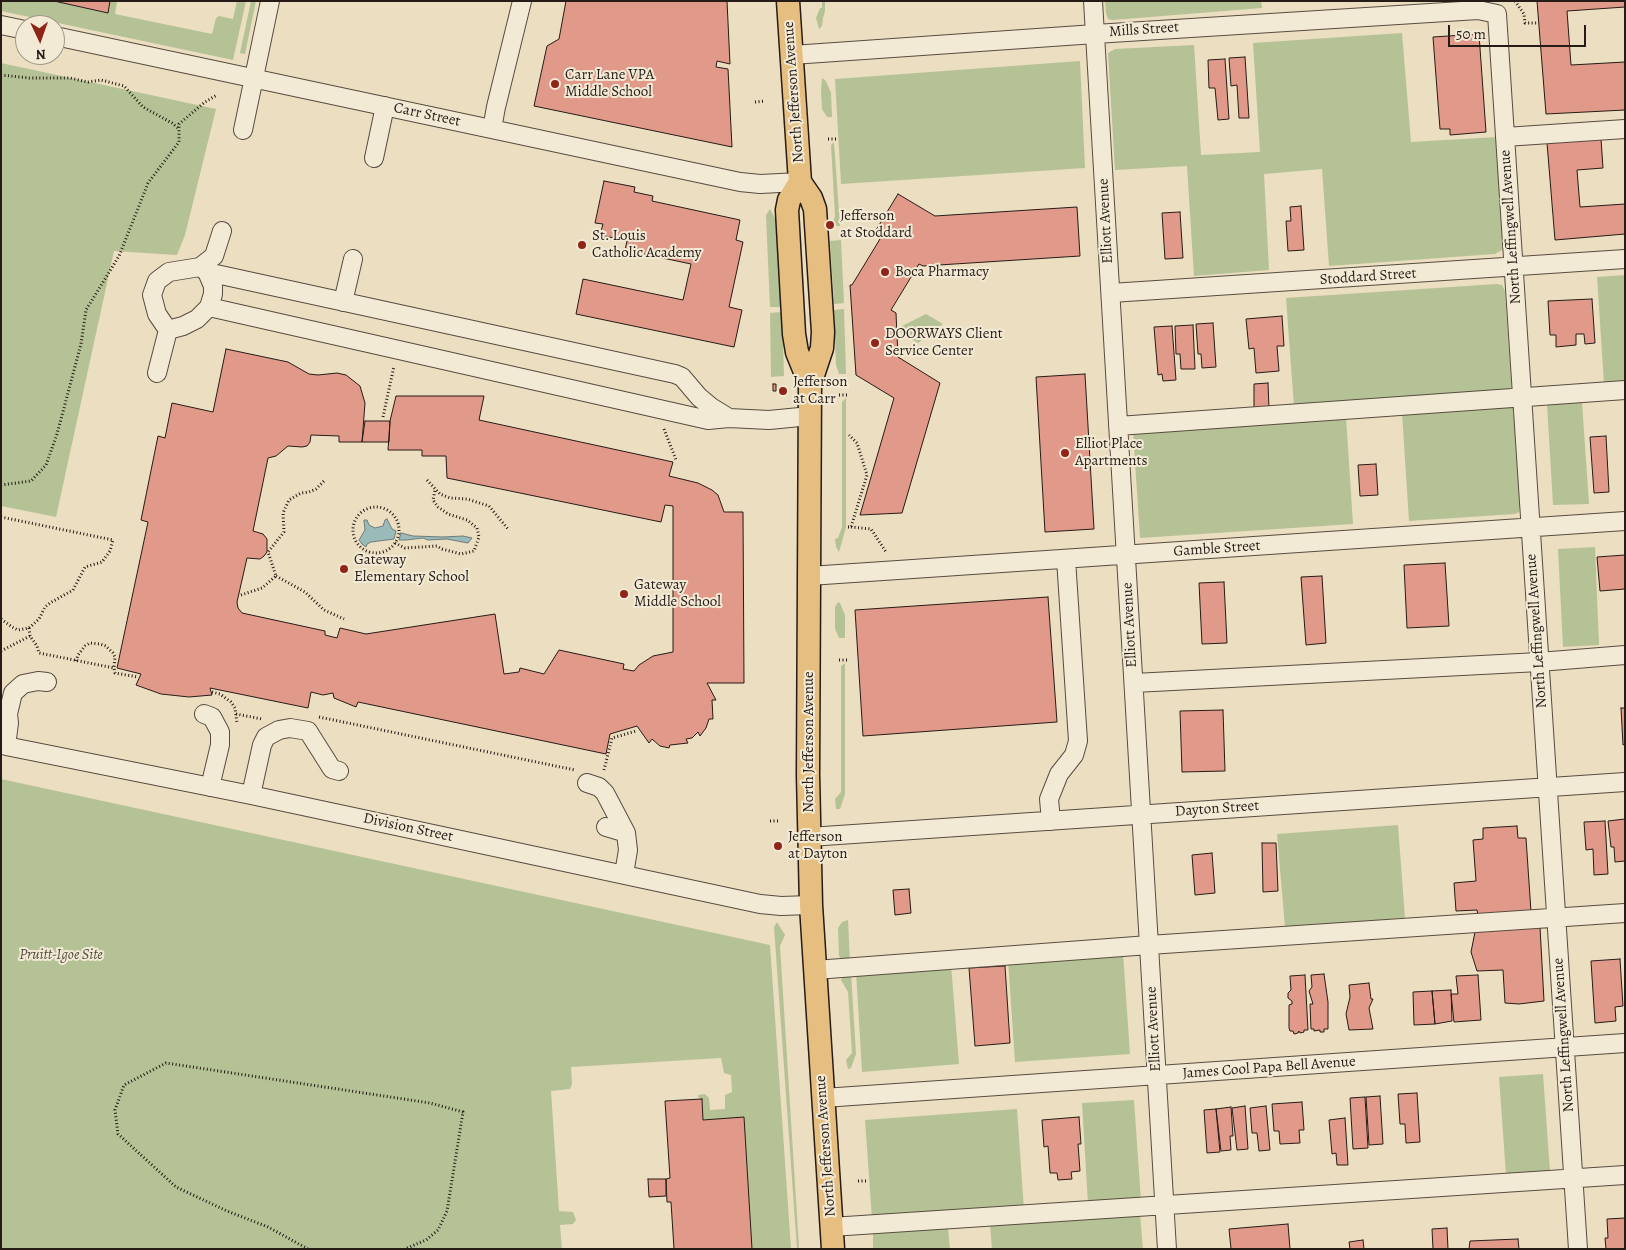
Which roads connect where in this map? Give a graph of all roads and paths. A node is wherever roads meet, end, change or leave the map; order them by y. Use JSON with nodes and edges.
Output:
{"nodes":[{"id":1,"x":270,"y":1,"type":"edge"},
{"id":2,"x":522,"y":1,"type":"edge"},
{"id":3,"x":788,"y":1,"type":"edge"},
{"id":4,"x":1093,"y":1,"type":"edge"},
{"id":5,"x":1515,"y":1,"type":"edge"},
{"id":6,"x":1497,"y":14,"type":"joint"},
{"id":7,"x":1538,"y":22,"type":"dead end"},
{"id":8,"x":1,"y":25,"type":"edge"},
{"id":9,"x":15,"y":28,"type":"edge"},
{"id":10,"x":1095,"y":34,"type":"junction"},
{"id":11,"x":65,"y":38,"type":"edge"},
{"id":12,"x":792,"y":55,"type":"junction"},
{"id":13,"x":1,"y":74,"type":"edge"},
{"id":14,"x":253,"y":78,"type":"junction"},
{"id":15,"x":217,"y":95,"type":"dead end"},
{"id":16,"x":765,"y":101,"type":"dead end"},
{"id":17,"x":754,"y":102,"type":"dead end"},
{"id":18,"x":385,"y":106,"type":"junction"},
{"id":19,"x":179,"y":129,"type":"junction"},
{"id":20,"x":492,"y":129,"type":"junction"},
{"id":21,"x":1625,"y":129,"type":"edge"},
{"id":22,"x":243,"y":130,"type":"dead end"},
{"id":23,"x":1505,"y":137,"type":"junction"},
{"id":24,"x":836,"y":139,"type":"dead end"},
{"id":25,"x":828,"y":140,"type":"dead end"},
{"id":26,"x":374,"y":158,"type":"dead end"},
{"id":27,"x":800,"y":182,"type":"junction"},
{"id":28,"x":222,"y":231,"type":"dead end"},
{"id":29,"x":354,"y":259,"type":"dead end"},
{"id":30,"x":1625,"y":259,"type":"edge"},
{"id":31,"x":1513,"y":267,"type":"junction"},
{"id":32,"x":203,"y":270,"type":"junction"},
{"id":33,"x":1111,"y":293,"type":"junction"},
{"id":34,"x":343,"y":302,"type":"junction"},
{"id":35,"x":209,"y":307,"type":"junction"},
{"id":36,"x":168,"y":330,"type":"junction"},
{"id":37,"x":395,"y":363,"type":"dead end"},
{"id":38,"x":157,"y":373,"type":"dead end"},
{"id":39,"x":1625,"y":390,"type":"edge"},
{"id":40,"x":839,"y":395,"type":"dead end"},
{"id":41,"x":849,"y":395,"type":"dead end"},
{"id":42,"x":1522,"y":397,"type":"junction"},
{"id":43,"x":810,"y":416,"type":"junction"},
{"id":44,"x":382,"y":417,"type":"dead end"},
{"id":45,"x":729,"y":418,"type":"junction"},
{"id":46,"x":661,"y":421,"type":"dead end"},
{"id":47,"x":1118,"y":426,"type":"junction"},
{"id":48,"x":849,"y":435,"type":"dead end"},
{"id":49,"x":676,"y":460,"type":"dead end"},
{"id":50,"x":325,"y":480,"type":"dead end"},
{"id":51,"x":427,"y":480,"type":"dead end"},
{"id":52,"x":1,"y":485,"type":"edge"},
{"id":53,"x":435,"y":490,"type":"junction"},
{"id":54,"x":1,"y":517,"type":"edge"},
{"id":55,"x":1625,"y":521,"type":"edge"},
{"id":56,"x":1530,"y":527,"type":"junction"},
{"id":57,"x":508,"y":529,"type":"dead end"},
{"id":58,"x":396,"y":541,"type":"junction"},
{"id":59,"x":886,"y":552,"type":"dead end"},
{"id":60,"x":1126,"y":555,"type":"junction"},
{"id":61,"x":1066,"y":559,"type":"junction"},
{"id":62,"x":276,"y":576,"type":"junction"},
{"id":63,"x":810,"y":576,"type":"junction"},
{"id":64,"x":241,"y":595,"type":"dead end"},
{"id":65,"x":344,"y":618,"type":"dead end"},
{"id":66,"x":1,"y":619,"type":"edge"},
{"id":67,"x":29,"y":628,"type":"junction"},
{"id":68,"x":30,"y":636,"type":"junction"},
{"id":69,"x":1,"y":651,"type":"edge"},
{"id":70,"x":1625,"y":655,"type":"edge"},
{"id":71,"x":839,"y":660,"type":"dead end"},
{"id":72,"x":847,"y":660,"type":"dead end"},
{"id":73,"x":76,"y":661,"type":"junction"},
{"id":74,"x":1539,"y":662,"type":"junction"},
{"id":75,"x":114,"y":668,"type":"junction"},
{"id":76,"x":138,"y":677,"type":"dead end"},
{"id":77,"x":46,"y":682,"type":"dead end"},
{"id":78,"x":1134,"y":683,"type":"junction"},
{"id":79,"x":204,"y":714,"type":"dead end"},
{"id":80,"x":236,"y":714,"type":"dead end"},
{"id":81,"x":311,"y":715,"type":"dead end"},
{"id":82,"x":261,"y":726,"type":"dead end"},
{"id":83,"x":324,"y":727,"type":"dead end"},
{"id":84,"x":299,"y":728,"type":"junction"},
{"id":85,"x":636,"y":731,"type":"dead end"},
{"id":86,"x":338,"y":771,"type":"dead end"},
{"id":87,"x":591,"y":777,"type":"junction"},
{"id":88,"x":1625,"y":782,"type":"edge"},
{"id":89,"x":210,"y":787,"type":"junction"},
{"id":90,"x":1548,"y":787,"type":"junction"},
{"id":91,"x":251,"y":795,"type":"junction"},
{"id":92,"x":1142,"y":814,"type":"junction"},
{"id":93,"x":770,"y":821,"type":"dead end"},
{"id":94,"x":778,"y":821,"type":"dead end"},
{"id":95,"x":1051,"y":821,"type":"junction"},
{"id":96,"x":606,"y":827,"type":"dead end"},
{"id":97,"x":626,"y":833,"type":"junction"},
{"id":98,"x":809,"y":838,"type":"junction"},
{"id":99,"x":624,"y":874,"type":"junction"},
{"id":100,"x":811,"y":905,"type":"junction"},
{"id":101,"x":1625,"y":914,"type":"edge"},
{"id":102,"x":1556,"y":918,"type":"junction"},
{"id":103,"x":1149,"y":945,"type":"junction"},
{"id":104,"x":815,"y":970,"type":"junction"},
{"id":105,"x":1625,"y":1044,"type":"edge"},
{"id":106,"x":1565,"y":1048,"type":"junction"},
{"id":107,"x":1157,"y":1075,"type":"junction"},
{"id":108,"x":824,"y":1098,"type":"junction"},
{"id":109,"x":1625,"y":1175,"type":"edge"},
{"id":110,"x":1573,"y":1179,"type":"junction"},
{"id":111,"x":858,"y":1181,"type":"dead end"},
{"id":112,"x":866,"y":1181,"type":"dead end"},
{"id":113,"x":1165,"y":1206,"type":"junction"},
{"id":114,"x":831,"y":1227,"type":"junction"},
{"id":115,"x":308,"y":1249,"type":"edge"},
{"id":116,"x":405,"y":1249,"type":"edge"},
{"id":117,"x":833,"y":1249,"type":"edge"},
{"id":118,"x":1167,"y":1249,"type":"edge"},
{"id":119,"x":1578,"y":1249,"type":"edge"}],
"edges":[{"from":1,"to":14,"type":"street"},
{"from":2,"to":20,"type":"street"},
{"from":3,"to":12,"type":"main road","name":"North Jefferson Avenue"},
{"from":4,"to":10,"type":"street","name":"Elliott Avenue"},
{"from":5,"to":7,"type":"path"},
{"from":6,"to":10,"type":"street","name":"Mills Street"},
{"from":6,"to":23,"type":"street","name":"North Leffingwell Avenue"},
{"from":8,"to":9,"type":"street"},
{"from":10,"to":12,"type":"street","name":"Mills Street"},
{"from":10,"to":33,"type":"street","name":"Elliott Avenue"},
{"from":11,"to":14,"type":"street","name":"Carr Street"},
{"from":12,"to":27,"type":"main road","name":"North Jefferson Avenue"},
{"from":13,"to":19,"type":"path"},
{"from":14,"to":18,"type":"street","name":"Carr Street"},
{"from":14,"to":22,"type":"street"},
{"from":15,"to":19,"type":"path"},
{"from":16,"to":17,"type":"path"},
{"from":18,"to":20,"type":"street","name":"Carr Street"},
{"from":18,"to":26,"type":"street"},
{"from":19,"to":52,"type":"path"},
{"from":20,"to":27,"type":"street","name":"Carr Street"},
{"from":21,"to":23,"type":"street"},
{"from":23,"to":31,"type":"street","name":"North Leffingwell Avenue"},
{"from":24,"to":25,"type":"path"},
{"from":27,"to":43,"type":"main road","name":"North Jefferson Avenue"},
{"from":28,"to":32,"type":"street"},
{"from":29,"to":34,"type":"street"},
{"from":30,"to":31,"type":"street","name":"Stoddard Street"},
{"from":31,"to":33,"type":"street","name":"Stoddard Street"},
{"from":31,"to":42,"type":"street","name":"North Leffingwell Avenue"},
{"from":32,"to":34,"type":"street"},
{"from":32,"to":35,"type":"street"},
{"from":32,"to":36,"type":"street"},
{"from":33,"to":47,"type":"street","name":"Elliott Avenue"},
{"from":34,"to":45,"type":"street"},
{"from":35,"to":36,"type":"street"},
{"from":35,"to":45,"type":"street"},
{"from":36,"to":38,"type":"street"},
{"from":37,"to":44,"type":"path"},
{"from":39,"to":42,"type":"street"},
{"from":40,"to":41,"type":"path"},
{"from":42,"to":47,"type":"street"},
{"from":42,"to":56,"type":"street","name":"North Leffingwell Avenue"},
{"from":43,"to":45,"type":"street"},
{"from":43,"to":63,"type":"main road","name":"North Jefferson Avenue"},
{"from":46,"to":49,"type":"path"},
{"from":47,"to":60,"type":"street","name":"Elliott Avenue"},
{"from":48,"to":59,"type":"path"},
{"from":50,"to":62,"type":"path"},
{"from":51,"to":53,"type":"path"},
{"from":53,"to":57,"type":"path"},
{"from":53,"to":58,"type":"path"},
{"from":54,"to":67,"type":"path"},
{"from":55,"to":56,"type":"street","name":"Gamble Street"},
{"from":56,"to":60,"type":"street","name":"Gamble Street"},
{"from":56,"to":74,"type":"street","name":"North Leffingwell Avenue"},
{"from":58,"to":58,"type":"path"},
{"from":60,"to":61,"type":"street","name":"Gamble Street"},
{"from":60,"to":78,"type":"street","name":"Elliott Avenue"},
{"from":61,"to":63,"type":"street","name":"Gamble Street"},
{"from":61,"to":95,"type":"street"},
{"from":62,"to":64,"type":"path"},
{"from":62,"to":65,"type":"path"},
{"from":63,"to":98,"type":"main road","name":"North Jefferson Avenue"},
{"from":66,"to":67,"type":"path"},
{"from":67,"to":68,"type":"path"},
{"from":68,"to":69,"type":"path"},
{"from":68,"to":73,"type":"path"},
{"from":70,"to":74,"type":"street"},
{"from":71,"to":72,"type":"path"},
{"from":73,"to":75,"type":"path"},
{"from":73,"to":75,"type":"path"},
{"from":74,"to":78,"type":"street"},
{"from":74,"to":90,"type":"street","name":"North Leffingwell Avenue"},
{"from":75,"to":76,"type":"path"},
{"from":77,"to":89,"type":"street","name":"Division Street"},
{"from":78,"to":92,"type":"street","name":"Elliott Avenue"},
{"from":79,"to":89,"type":"street"},
{"from":80,"to":82,"type":"path"},
{"from":81,"to":87,"type":"path"},
{"from":83,"to":84,"type":"street"},
{"from":84,"to":86,"type":"street"},
{"from":84,"to":91,"type":"street"},
{"from":85,"to":87,"type":"path"},
{"from":87,"to":97,"type":"street"},
{"from":88,"to":90,"type":"street","name":"Dayton Street"},
{"from":89,"to":91,"type":"street","name":"Division Street"},
{"from":90,"to":92,"type":"street","name":"Dayton Street"},
{"from":90,"to":102,"type":"street","name":"North Leffingwell Avenue"},
{"from":91,"to":99,"type":"street","name":"Division Street"},
{"from":92,"to":95,"type":"street","name":"Dayton Street"},
{"from":92,"to":103,"type":"street","name":"Elliott Avenue"},
{"from":93,"to":94,"type":"path"},
{"from":95,"to":98,"type":"street","name":"Dayton Street"},
{"from":96,"to":97,"type":"street"},
{"from":97,"to":99,"type":"street"},
{"from":98,"to":100,"type":"main road","name":"North Jefferson Avenue"},
{"from":99,"to":100,"type":"street","name":"Division Street"},
{"from":100,"to":104,"type":"main road","name":"North Jefferson Avenue"},
{"from":101,"to":102,"type":"street"},
{"from":102,"to":103,"type":"street"},
{"from":102,"to":106,"type":"street","name":"North Leffingwell Avenue"},
{"from":103,"to":104,"type":"street"},
{"from":103,"to":107,"type":"street","name":"Elliott Avenue"},
{"from":104,"to":108,"type":"main road","name":"North Jefferson Avenue"},
{"from":105,"to":106,"type":"street","name":"James Cool Papa Bell Avenue"},
{"from":106,"to":107,"type":"street","name":"James Cool Papa Bell Avenue"},
{"from":106,"to":110,"type":"street","name":"North Leffingwell Avenue"},
{"from":107,"to":108,"type":"street","name":"James Cool Papa Bell Avenue"},
{"from":107,"to":113,"type":"street","name":"Elliott Avenue"},
{"from":108,"to":114,"type":"main road","name":"North Jefferson Avenue"},
{"from":109,"to":110,"type":"street"},
{"from":110,"to":113,"type":"street"},
{"from":110,"to":119,"type":"street","name":"North Leffingwell Avenue"},
{"from":111,"to":112,"type":"path"},
{"from":113,"to":114,"type":"street"},
{"from":113,"to":118,"type":"street","name":"Elliott Avenue"},
{"from":114,"to":117,"type":"main road","name":"North Jefferson Avenue"},
{"from":115,"to":116,"type":"path"}]}
